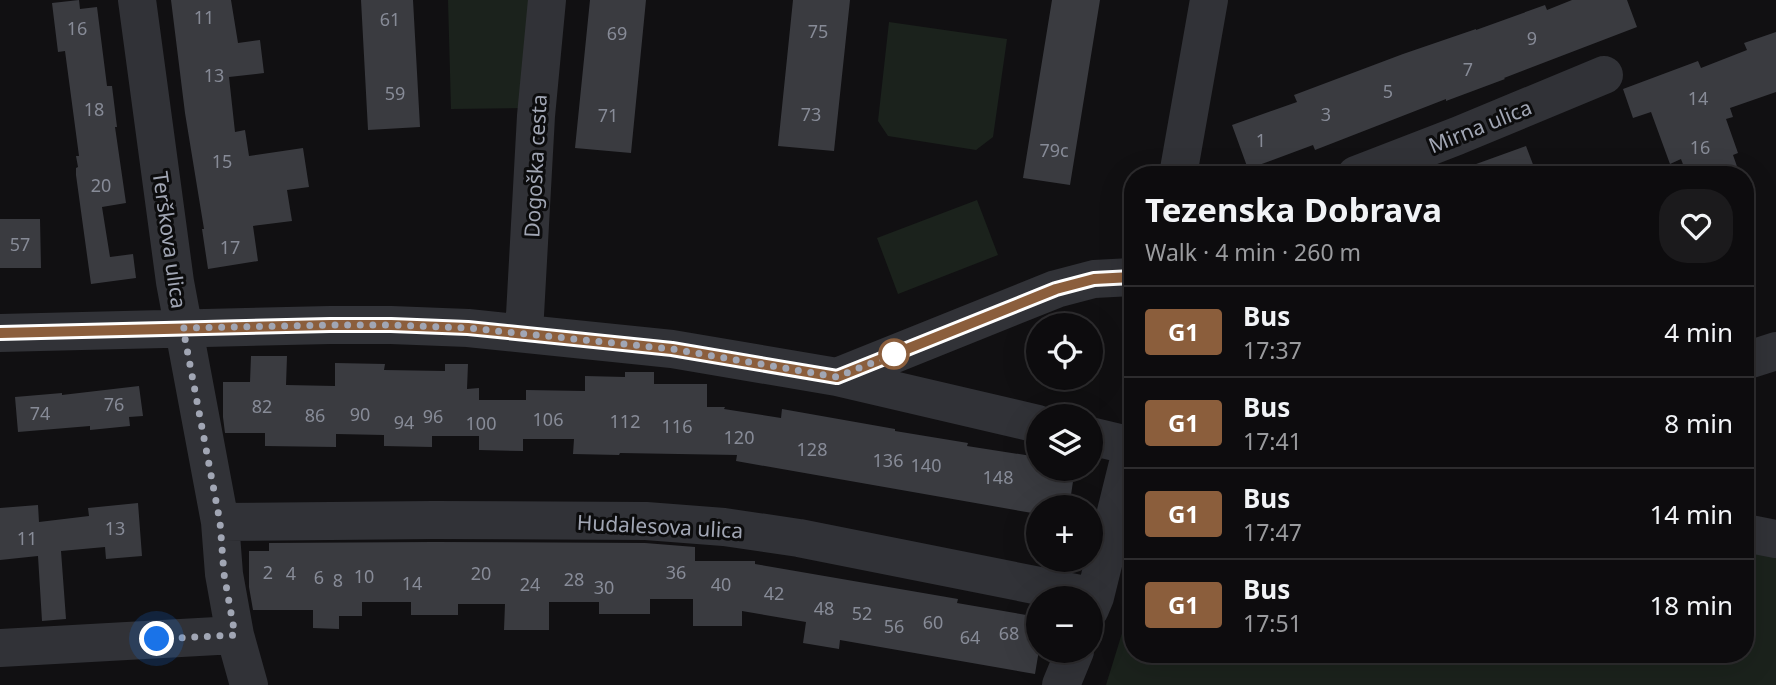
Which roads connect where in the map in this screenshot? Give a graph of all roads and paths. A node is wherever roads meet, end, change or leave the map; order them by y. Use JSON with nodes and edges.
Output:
{"nodes":[{"id":1,"x":137,"y":0,"type":"edge"},
{"id":2,"x":547,"y":0,"type":"edge"},
{"id":3,"x":1209,"y":0,"type":"edge"},
{"id":4,"x":1604,"y":75,"type":"dead end"},
{"id":5,"x":1180,"y":166,"type":"edge"},
{"id":6,"x":1379,"y":166,"type":"edge"},
{"id":7,"x":1124,"y":277,"type":"edge"},
{"id":8,"x":183,"y":328,"type":"junction"},
{"id":9,"x":0,"y":333,"type":"edge"},
{"id":10,"x":524,"y":333,"type":"junction"},
{"id":11,"x":1776,"y":351,"type":"edge"},
{"id":12,"x":1754,"y":358,"type":"edge"},
{"id":13,"x":837,"y":377,"type":"junction"},
{"id":14,"x":1026,"y":421,"type":"edge"},
{"id":15,"x":1103,"y":439,"type":"edge"},
{"id":16,"x":1124,"y":444,"type":"edge"},
{"id":17,"x":1124,"y":478,"type":"edge"},
{"id":18,"x":220,"y":522,"type":"junction"},
{"id":19,"x":1754,"y":535,"type":"edge"},
{"id":20,"x":1776,"y":539,"type":"edge"},
{"id":21,"x":1097,"y":586,"type":"edge"},
{"id":22,"x":1026,"y":588,"type":"edge"},
{"id":23,"x":235,"y":635,"type":"junction"},
{"id":24,"x":0,"y":648,"type":"edge"},
{"id":25,"x":1070,"y":663,"type":"edge"},
{"id":26,"x":249,"y":685,"type":"edge"},
{"id":27,"x":1061,"y":685,"type":"edge"}],
"edges":[{"from":1,"to":8,"type":"street","name":"Terškova ulica"},
{"from":2,"to":10,"type":"street","name":"Dogoška cesta"},
{"from":3,"to":5,"type":"street"},
{"from":4,"to":6,"type":"street","name":"Mirna ulica"},
{"from":7,"to":13,"type":"street"},
{"from":8,"to":9,"type":"street"},
{"from":8,"to":10,"type":"street"},
{"from":8,"to":18,"type":"street","name":"Terškova ulica"},
{"from":10,"to":13,"type":"street"},
{"from":11,"to":12,"type":"street"},
{"from":13,"to":14,"type":"street"},
{"from":15,"to":16,"type":"street"},
{"from":17,"to":21,"type":"street"},
{"from":18,"to":22,"type":"street","name":"Hudalesova ulica"},
{"from":18,"to":23,"type":"street","name":"Terškova ulica"},
{"from":19,"to":20,"type":"street"},
{"from":23,"to":24,"type":"street"},
{"from":23,"to":26,"type":"street","name":"Terškova ulica"},
{"from":25,"to":27,"type":"street"}]}
